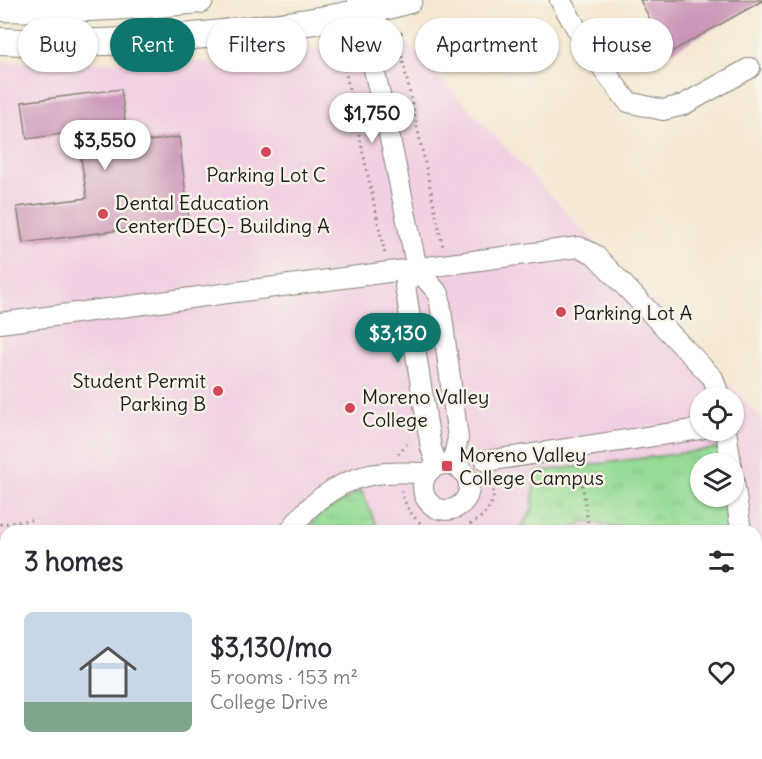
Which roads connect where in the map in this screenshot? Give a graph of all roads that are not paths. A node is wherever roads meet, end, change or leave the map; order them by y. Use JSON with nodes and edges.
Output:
{"nodes":[{"id":1,"x":200,"y":0,"type":"edge"},
{"id":2,"x":409,"y":0,"type":"edge"},
{"id":3,"x":560,"y":0,"type":"edge"},
{"id":4,"x":65,"y":5,"type":"edge"},
{"id":5,"x":359,"y":5,"type":"edge"},
{"id":6,"x":0,"y":8,"type":"edge"},
{"id":7,"x":0,"y":27,"type":"edge"},
{"id":8,"x":0,"y":41,"type":"edge"},
{"id":9,"x":750,"y":68,"type":"dead end"},
{"id":10,"x":417,"y":269,"type":"junction"},
{"id":11,"x":0,"y":323,"type":"edge"},
{"id":12,"x":716,"y":387,"type":"edge"},
{"id":13,"x":690,"y":431,"type":"edge"},
{"id":14,"x":439,"y":468,"type":"junction"},
{"id":15,"x":490,"y":469,"type":"road end"},
{"id":16,"x":738,"y":507,"type":"edge"},
{"id":17,"x":295,"y":525,"type":"edge"},
{"id":18,"x":740,"y":525,"type":"edge"}],
"edges":[{"from":1,"to":4,"type":"main road"},
{"from":2,"to":5,"type":"main road"},
{"from":3,"to":9,"type":"street"},
{"from":4,"to":6,"type":"main road"},
{"from":4,"to":7,"type":"main road"},
{"from":5,"to":8,"type":"main road"},
{"from":5,"to":10,"type":"street"},
{"from":10,"to":11,"type":"street"},
{"from":10,"to":12,"type":"street"},
{"from":10,"to":14,"type":"street"},
{"from":10,"to":14,"type":"street"},
{"from":13,"to":15,"type":"street"},
{"from":14,"to":17,"type":"street"},
{"from":16,"to":18,"type":"street"}]}
